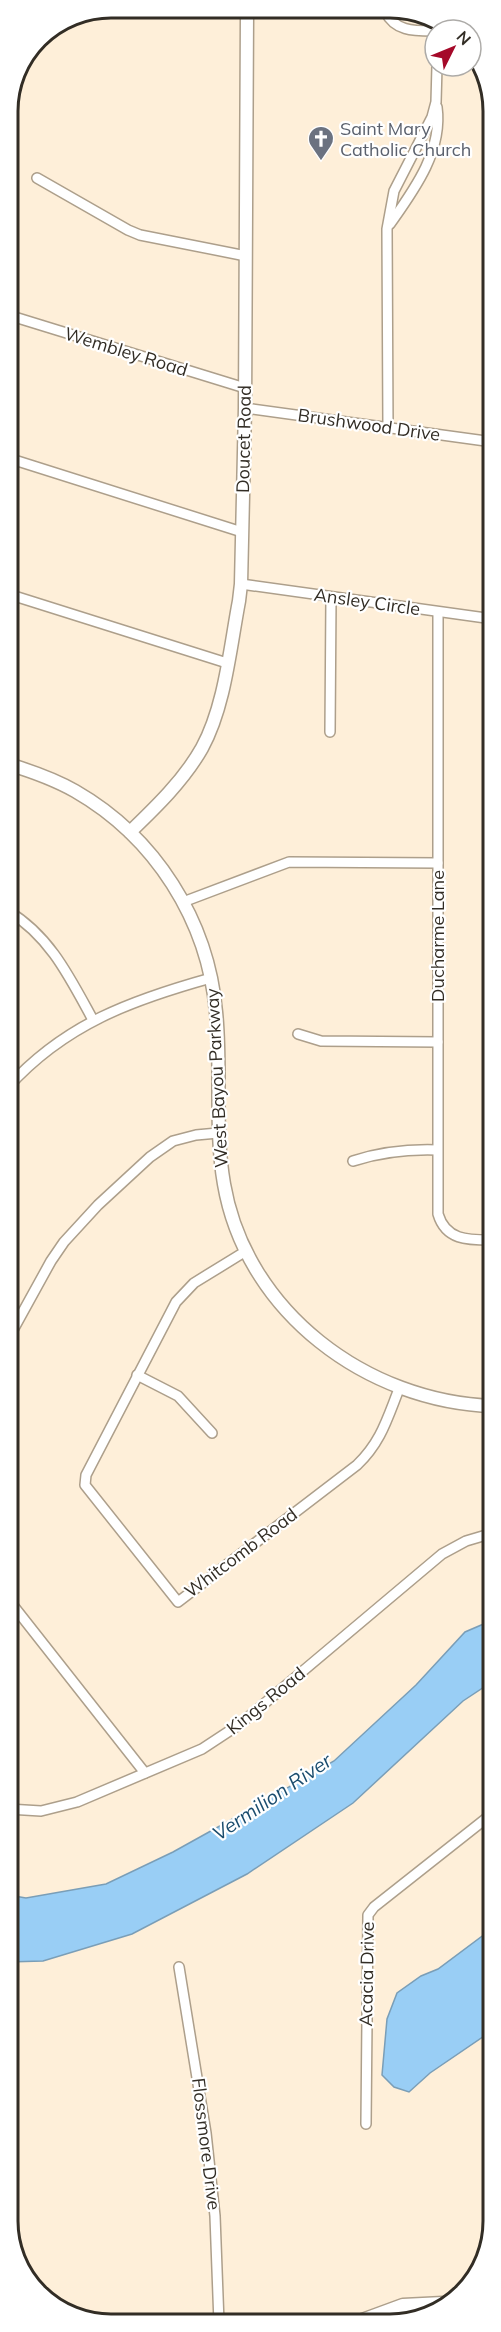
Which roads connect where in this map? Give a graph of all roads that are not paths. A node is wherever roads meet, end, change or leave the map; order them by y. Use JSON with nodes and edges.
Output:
{"nodes":[{"id":1,"x":247,"y":18,"type":"edge"},
{"id":2,"x":388,"y":18,"type":"edge"},
{"id":3,"x":423,"y":30,"type":"edge"},
{"id":4,"x":437,"y":78,"type":"edge"},
{"id":5,"x":436,"y":102,"type":"junction"},
{"id":6,"x":37,"y":178,"type":"dead end"},
{"id":7,"x":387,"y":229,"type":"junction"},
{"id":8,"x":246,"y":256,"type":"junction"},
{"id":9,"x":18,"y":318,"type":"edge"},
{"id":10,"x":246,"y":388,"type":"junction"},
{"id":11,"x":245,"y":408,"type":"junction"},
{"id":12,"x":388,"y":428,"type":"junction"},
{"id":13,"x":483,"y":441,"type":"edge"},
{"id":14,"x":18,"y":461,"type":"edge"},
{"id":15,"x":242,"y":532,"type":"junction"},
{"id":16,"x":241,"y":584,"type":"junction"},
{"id":17,"x":18,"y":597,"type":"edge"},
{"id":18,"x":331,"y":598,"type":"junction"},
{"id":19,"x":438,"y":612,"type":"junction"},
{"id":20,"x":483,"y":618,"type":"edge"},
{"id":21,"x":227,"y":663,"type":"junction"},
{"id":22,"x":330,"y":732,"type":"dead end"},
{"id":23,"x":18,"y":767,"type":"edge"},
{"id":24,"x":130,"y":832,"type":"junction"},
{"id":25,"x":438,"y":863,"type":"junction"},
{"id":26,"x":183,"y":902,"type":"junction"},
{"id":27,"x":18,"y":917,"type":"edge"},
{"id":28,"x":211,"y":978,"type":"junction"},
{"id":29,"x":93,"y":1020,"type":"junction"},
{"id":30,"x":298,"y":1034,"type":"dead end"},
{"id":31,"x":438,"y":1042,"type":"junction"},
{"id":32,"x":18,"y":1078,"type":"edge"},
{"id":33,"x":218,"y":1132,"type":"junction"},
{"id":34,"x":437,"y":1150,"type":"junction"},
{"id":35,"x":353,"y":1161,"type":"dead end"},
{"id":36,"x":483,"y":1240,"type":"edge"},
{"id":37,"x":246,"y":1251,"type":"junction"},
{"id":38,"x":18,"y":1321,"type":"edge"},
{"id":39,"x":137,"y":1375,"type":"junction"},
{"id":40,"x":399,"y":1389,"type":"junction"},
{"id":41,"x":483,"y":1405,"type":"edge"},
{"id":42,"x":212,"y":1432,"type":"dead end"},
{"id":43,"x":483,"y":1536,"type":"edge"},
{"id":44,"x":18,"y":1612,"type":"edge"},
{"id":45,"x":145,"y":1773,"type":"junction"},
{"id":46,"x":18,"y":1809,"type":"edge"},
{"id":47,"x":483,"y":1821,"type":"edge"},
{"id":48,"x":179,"y":1967,"type":"dead end"},
{"id":49,"x":366,"y":2124,"type":"dead end"},
{"id":50,"x":433,"y":2304,"type":"edge"},
{"id":51,"x":219,"y":2314,"type":"edge"},
{"id":52,"x":380,"y":2314,"type":"edge"}],
"edges":[{"from":1,"to":8,"type":"street","name":"Doucet Road"},
{"from":2,"to":3,"type":"street"},
{"from":4,"to":5,"type":"street"},
{"from":5,"to":7,"type":"street"},
{"from":5,"to":7,"type":"street"},
{"from":6,"to":8,"type":"street"},
{"from":7,"to":12,"type":"street"},
{"from":8,"to":10,"type":"street","name":"Doucet Road"},
{"from":9,"to":10,"type":"street","name":"Wembley Road"},
{"from":10,"to":11,"type":"street","name":"Doucet Road"},
{"from":11,"to":12,"type":"street","name":"Brushwood Drive"},
{"from":11,"to":15,"type":"street","name":"Doucet Road"},
{"from":12,"to":13,"type":"street","name":"Brushwood Drive"},
{"from":14,"to":15,"type":"street"},
{"from":15,"to":16,"type":"street","name":"Doucet Road"},
{"from":16,"to":18,"type":"street","name":"Ansley Circle"},
{"from":16,"to":21,"type":"street","name":"Doucet Road"},
{"from":17,"to":21,"type":"street"},
{"from":18,"to":19,"type":"street","name":"Ansley Circle"},
{"from":18,"to":22,"type":"street"},
{"from":19,"to":20,"type":"street","name":"Ansley Circle"},
{"from":19,"to":25,"type":"street","name":"Ducharme Lane"},
{"from":21,"to":24,"type":"street","name":"Doucet Road"},
{"from":23,"to":24,"type":"street","name":"West Bayou Parkway"},
{"from":24,"to":26,"type":"street","name":"West Bayou Parkway"},
{"from":25,"to":26,"type":"street"},
{"from":25,"to":31,"type":"street","name":"Ducharme Lane"},
{"from":26,"to":28,"type":"street","name":"West Bayou Parkway"},
{"from":27,"to":29,"type":"street"},
{"from":28,"to":29,"type":"street"},
{"from":28,"to":33,"type":"street","name":"West Bayou Parkway"},
{"from":29,"to":32,"type":"street"},
{"from":30,"to":31,"type":"street"},
{"from":31,"to":34,"type":"street","name":"Ducharme Lane"},
{"from":33,"to":37,"type":"street","name":"West Bayou Parkway"},
{"from":33,"to":38,"type":"street"},
{"from":34,"to":35,"type":"street"},
{"from":34,"to":36,"type":"street","name":"Ducharme Lane"},
{"from":37,"to":39,"type":"street","name":"Whitcomb Road"},
{"from":37,"to":40,"type":"street","name":"West Bayou Parkway"},
{"from":39,"to":40,"type":"street","name":"Whitcomb Road"},
{"from":39,"to":42,"type":"street"},
{"from":40,"to":41,"type":"street","name":"West Bayou Parkway"},
{"from":43,"to":45,"type":"street","name":"Kings Road"},
{"from":44,"to":45,"type":"street"},
{"from":45,"to":46,"type":"street","name":"Kings Road"},
{"from":47,"to":49,"type":"street","name":"Acacia Drive"},
{"from":48,"to":51,"type":"street","name":"Flossmore Drive"},
{"from":50,"to":52,"type":"street"}]}
